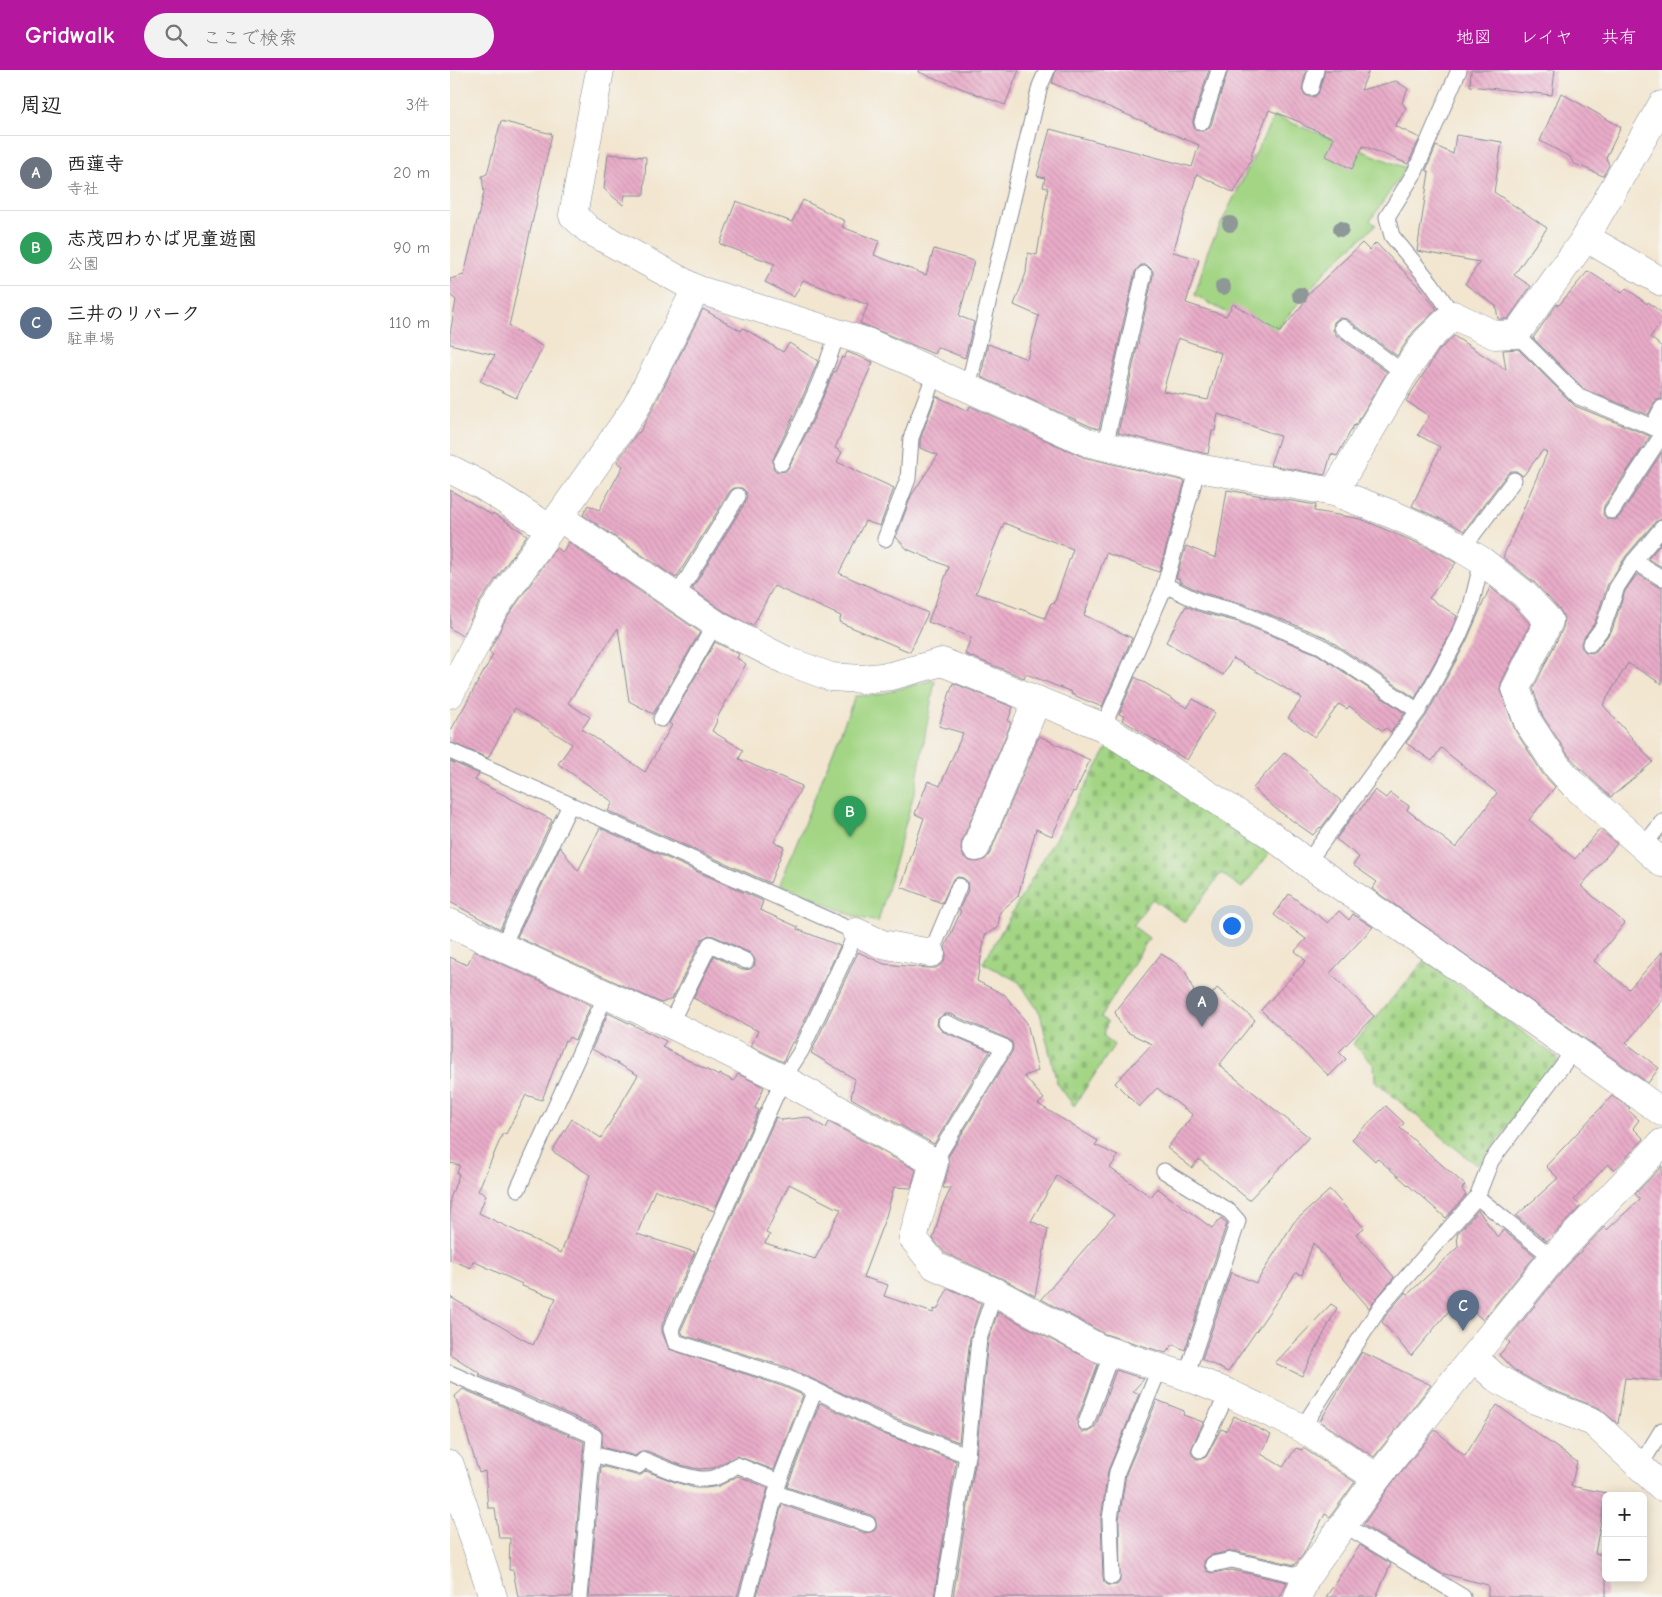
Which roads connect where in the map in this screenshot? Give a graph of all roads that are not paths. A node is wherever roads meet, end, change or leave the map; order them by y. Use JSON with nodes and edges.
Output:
{"nodes":[{"id":1,"x":600,"y":70,"type":"edge"},
{"id":2,"x":1047,"y":70,"type":"edge"},
{"id":3,"x":1219,"y":70,"type":"edge"},
{"id":4,"x":1316,"y":70,"type":"edge"},
{"id":5,"x":1459,"y":70,"type":"edge"},
{"id":6,"x":1311,"y":88,"type":"dead end"},
{"id":7,"x":1662,"y":105,"type":"edge"},
{"id":8,"x":1202,"y":122,"type":"dead end"},
{"id":9,"x":1585,"y":237,"type":"junction"},
{"id":10,"x":1144,"y":274,"type":"dead end"},
{"id":11,"x":1662,"y":282,"type":"edge"},
{"id":12,"x":696,"y":289,"type":"junction"},
{"id":13,"x":1452,"y":315,"type":"junction"},
{"id":14,"x":1342,"y":327,"type":"dead end"},
{"id":15,"x":837,"y":333,"type":"junction"},
{"id":16,"x":1516,"y":334,"type":"junction"},
{"id":17,"x":936,"y":373,"type":"junction"},
{"id":18,"x":1404,"y":373,"type":"junction"},
{"id":19,"x":968,"y":387,"type":"junction"},
{"id":20,"x":1662,"y":408,"type":"edge"},
{"id":21,"x":1659,"y":431,"type":"edge"},
{"id":22,"x":1105,"y":446,"type":"junction"},
{"id":23,"x":781,"y":463,"type":"dead end"},
{"id":24,"x":1198,"y":468,"type":"junction"},
{"id":25,"x":450,"y":469,"type":"edge"},
{"id":26,"x":1514,"y":480,"type":"dead end"},
{"id":27,"x":1334,"y":492,"type":"junction"},
{"id":28,"x":738,"y":496,"type":"dead end"},
{"id":29,"x":1612,"y":511,"type":"dead end"},
{"id":30,"x":554,"y":523,"type":"junction"},
{"id":31,"x":1662,"y":528,"type":"edge"},
{"id":32,"x":885,"y":539,"type":"dead end"},
{"id":33,"x":1472,"y":555,"type":"junction"},
{"id":34,"x":1634,"y":561,"type":"junction"},
{"id":35,"x":1662,"y":578,"type":"edge"},
{"id":36,"x":1165,"y":585,"type":"junction"},
{"id":37,"x":676,"y":597,"type":"junction"},
{"id":38,"x":715,"y":624,"type":"junction"},
{"id":39,"x":1590,"y":644,"type":"dead end"},
{"id":40,"x":450,"y":694,"type":"edge"},
{"id":41,"x":1037,"y":700,"type":"junction"},
{"id":42,"x":1418,"y":711,"type":"junction"},
{"id":43,"x":661,"y":719,"type":"dead end"},
{"id":44,"x":1103,"y":727,"type":"junction"},
{"id":45,"x":450,"y":751,"type":"edge"},
{"id":46,"x":570,"y":805,"type":"junction"},
{"id":47,"x":1662,"y":822,"type":"edge"},
{"id":48,"x":976,"y":847,"type":"dead end"},
{"id":49,"x":1653,"y":855,"type":"edge"},
{"id":50,"x":1307,"y":863,"type":"junction"},
{"id":51,"x":959,"y":886,"type":"dead end"},
{"id":52,"x":450,"y":923,"type":"edge"},
{"id":53,"x":854,"y":938,"type":"junction"},
{"id":54,"x":502,"y":946,"type":"junction"},
{"id":55,"x":932,"y":953,"type":"joint"},
{"id":56,"x":746,"y":960,"type":"dead end"},
{"id":57,"x":606,"y":994,"type":"junction"},
{"id":58,"x":946,"y":1023,"type":"dead end"},
{"id":59,"x":670,"y":1024,"type":"junction"},
{"id":60,"x":1574,"y":1050,"type":"junction"},
{"id":61,"x":783,"y":1079,"type":"junction"},
{"id":62,"x":1662,"y":1112,"type":"edge"},
{"id":63,"x":1662,"y":1143,"type":"edge"},
{"id":64,"x":934,"y":1162,"type":"junction"},
{"id":65,"x":1164,"y":1171,"type":"dead end"},
{"id":66,"x":518,"y":1190,"type":"dead end"},
{"id":67,"x":1478,"y":1196,"type":"junction"},
{"id":68,"x":1553,"y":1258,"type":"junction"},
{"id":69,"x":995,"y":1292,"type":"junction"},
{"id":70,"x":1112,"y":1352,"type":"junction"},
{"id":71,"x":1473,"y":1357,"type":"junction"},
{"id":72,"x":1160,"y":1367,"type":"junction"},
{"id":73,"x":450,"y":1373,"type":"edge"},
{"id":74,"x":1186,"y":1376,"type":"junction"},
{"id":75,"x":815,"y":1390,"type":"junction"},
{"id":76,"x":1228,"y":1392,"type":"junction"},
{"id":77,"x":1086,"y":1423,"type":"dead end"},
{"id":78,"x":1302,"y":1428,"type":"junction"},
{"id":79,"x":1662,"y":1430,"type":"edge"},
{"id":80,"x":1200,"y":1450,"type":"dead end"},
{"id":81,"x":592,"y":1454,"type":"junction"},
{"id":82,"x":967,"y":1455,"type":"junction"},
{"id":83,"x":450,"y":1465,"type":"edge"},
{"id":84,"x":1640,"y":1466,"type":"junction"},
{"id":85,"x":1377,"y":1478,"type":"junction"},
{"id":86,"x":777,"y":1487,"type":"junction"},
{"id":87,"x":1662,"y":1487,"type":"edge"},
{"id":88,"x":868,"y":1524,"type":"dead end"},
{"id":89,"x":1343,"y":1524,"type":"junction"},
{"id":90,"x":1213,"y":1564,"type":"dead end"},
{"id":91,"x":1112,"y":1577,"type":"dead end"},
{"id":92,"x":1302,"y":1587,"type":"edge"},
{"id":93,"x":492,"y":1597,"type":"edge"},
{"id":94,"x":580,"y":1597,"type":"edge"},
{"id":95,"x":747,"y":1597,"type":"edge"},
{"id":96,"x":943,"y":1597,"type":"edge"},
{"id":97,"x":1463,"y":1597,"type":"edge"}],
"edges":[{"from":1,"to":12,"type":"street"},
{"from":2,"to":19,"type":"lane"},
{"from":3,"to":8,"type":"lane"},
{"from":4,"to":6,"type":"lane"},
{"from":5,"to":13,"type":"lane"},
{"from":7,"to":9,"type":"street"},
{"from":9,"to":11,"type":"street"},
{"from":9,"to":16,"type":"street"},
{"from":10,"to":22,"type":"lane"},
{"from":12,"to":15,"type":"street"},
{"from":12,"to":30,"type":"street"},
{"from":13,"to":16,"type":"street"},
{"from":13,"to":18,"type":"street"},
{"from":14,"to":18,"type":"lane"},
{"from":15,"to":17,"type":"street"},
{"from":15,"to":23,"type":"lane"},
{"from":16,"to":21,"type":"lane"},
{"from":17,"to":19,"type":"street"},
{"from":17,"to":32,"type":"lane"},
{"from":18,"to":27,"type":"street"},
{"from":19,"to":22,"type":"street"},
{"from":20,"to":21,"type":"lane"},
{"from":21,"to":29,"type":"lane"},
{"from":22,"to":24,"type":"street"},
{"from":24,"to":27,"type":"street"},
{"from":24,"to":36,"type":"lane"},
{"from":25,"to":30,"type":"street"},
{"from":26,"to":33,"type":"lane"},
{"from":27,"to":33,"type":"street"},
{"from":28,"to":37,"type":"lane"},
{"from":30,"to":37,"type":"street"},
{"from":30,"to":40,"type":"street"},
{"from":31,"to":34,"type":"lane"},
{"from":33,"to":42,"type":"lane"},
{"from":33,"to":49,"type":"street"},
{"from":34,"to":35,"type":"lane"},
{"from":34,"to":39,"type":"lane"},
{"from":36,"to":42,"type":"lane"},
{"from":36,"to":44,"type":"lane"},
{"from":37,"to":38,"type":"street"},
{"from":38,"to":41,"type":"street"},
{"from":38,"to":43,"type":"lane"},
{"from":41,"to":44,"type":"street"},
{"from":41,"to":48,"type":"street"},
{"from":42,"to":50,"type":"lane"},
{"from":44,"to":50,"type":"street"},
{"from":45,"to":46,"type":"lane"},
{"from":46,"to":53,"type":"lane"},
{"from":46,"to":54,"type":"lane"},
{"from":47,"to":49,"type":"lane"},
{"from":50,"to":60,"type":"street"},
{"from":51,"to":55,"type":"lane"},
{"from":52,"to":54,"type":"street"},
{"from":53,"to":55,"type":"street"},
{"from":53,"to":61,"type":"lane"},
{"from":54,"to":57,"type":"street"},
{"from":56,"to":59,"type":"lane"},
{"from":57,"to":59,"type":"street"},
{"from":57,"to":66,"type":"lane"},
{"from":58,"to":64,"type":"lane"},
{"from":59,"to":61,"type":"street"},
{"from":60,"to":62,"type":"street"},
{"from":60,"to":67,"type":"lane"},
{"from":61,"to":64,"type":"street"},
{"from":61,"to":75,"type":"lane"},
{"from":63,"to":68,"type":"street"},
{"from":64,"to":69,"type":"street"},
{"from":65,"to":74,"type":"lane"},
{"from":67,"to":68,"type":"lane"},
{"from":67,"to":78,"type":"lane"},
{"from":68,"to":71,"type":"street"},
{"from":69,"to":70,"type":"street"},
{"from":69,"to":82,"type":"lane"},
{"from":70,"to":72,"type":"street"},
{"from":70,"to":77,"type":"lane"},
{"from":71,"to":84,"type":"street"},
{"from":71,"to":85,"type":"street"},
{"from":72,"to":74,"type":"street"},
{"from":72,"to":91,"type":"lane"},
{"from":73,"to":81,"type":"lane"},
{"from":74,"to":76,"type":"street"},
{"from":75,"to":82,"type":"lane"},
{"from":75,"to":86,"type":"lane"},
{"from":76,"to":78,"type":"street"},
{"from":76,"to":80,"type":"lane"},
{"from":78,"to":85,"type":"street"},
{"from":79,"to":84,"type":"lane"},
{"from":81,"to":86,"type":"lane"},
{"from":81,"to":94,"type":"lane"},
{"from":82,"to":96,"type":"lane"},
{"from":83,"to":93,"type":"street"},
{"from":84,"to":87,"type":"street"},
{"from":85,"to":89,"type":"street"},
{"from":86,"to":88,"type":"lane"},
{"from":86,"to":95,"type":"lane"},
{"from":89,"to":92,"type":"street"},
{"from":89,"to":97,"type":"lane"},
{"from":90,"to":92,"type":"lane"}]}
